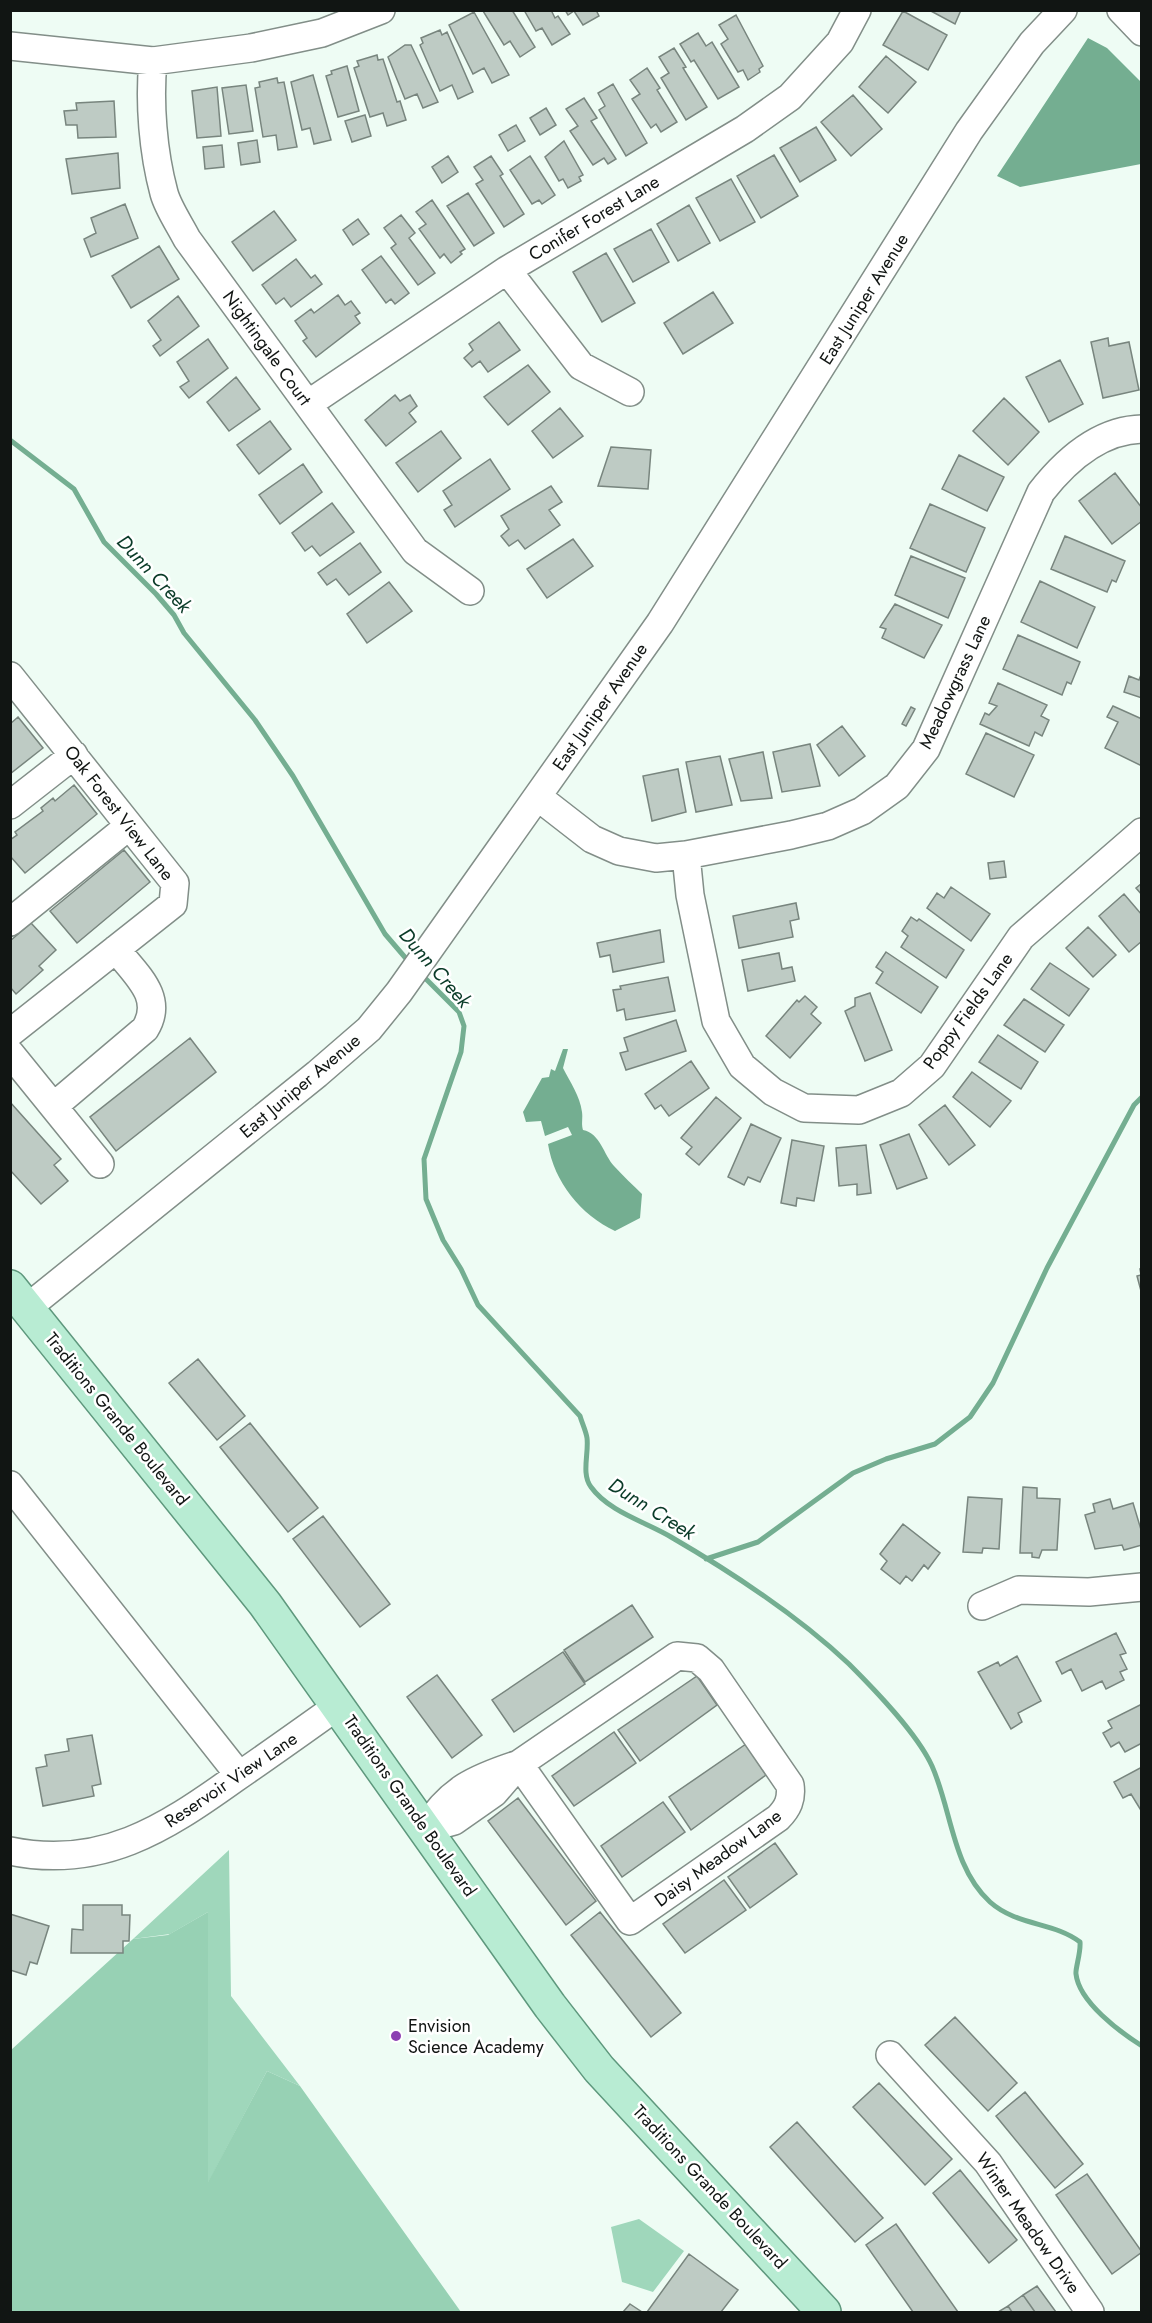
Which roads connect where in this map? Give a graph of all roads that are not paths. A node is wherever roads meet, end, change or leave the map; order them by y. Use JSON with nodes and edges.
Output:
{"nodes":[{"id":1,"x":381,"y":10,"type":"edge"},
{"id":2,"x":857,"y":10,"type":"edge"},
{"id":3,"x":1063,"y":10,"type":"edge"},
{"id":4,"x":1121,"y":10,"type":"edge"},
{"id":5,"x":1142,"y":32,"type":"edge"},
{"id":6,"x":10,"y":46,"type":"edge"},
{"id":7,"x":153,"y":61,"type":"junction"},
{"id":8,"x":507,"y":270,"type":"junction"},
{"id":9,"x":630,"y":392,"type":"dead end"},
{"id":10,"x":308,"y":404,"type":"junction"},
{"id":11,"x":1142,"y":429,"type":"edge"},
{"id":12,"x":470,"y":591,"type":"dead end"},
{"id":13,"x":13,"y":683,"type":"edge"},
{"id":14,"x":74,"y":755,"type":"junction"},
{"id":15,"x":537,"y":797,"type":"junction"},
{"id":16,"x":10,"y":805,"type":"edge"},
{"id":17,"x":129,"y":826,"type":"junction"},
{"id":18,"x":1142,"y":832,"type":"edge"},
{"id":19,"x":686,"y":855,"type":"junction"},
{"id":20,"x":10,"y":922,"type":"edge"},
{"id":21,"x":116,"y":949,"type":"junction"},
{"id":22,"x":10,"y":1033,"type":"edge"},
{"id":23,"x":10,"y":1053,"type":"edge"},
{"id":24,"x":54,"y":1106,"type":"junction"},
{"id":25,"x":100,"y":1164,"type":"dead end"},
{"id":26,"x":19,"y":1298,"type":"edge"},
{"id":27,"x":10,"y":1485,"type":"edge"},
{"id":28,"x":1142,"y":1587,"type":"edge"},
{"id":29,"x":982,"y":1606,"type":"dead end"},
{"id":30,"x":339,"y":1705,"type":"junction"},
{"id":31,"x":519,"y":1764,"type":"junction"},
{"id":32,"x":239,"y":1776,"type":"junction"},
{"id":33,"x":425,"y":1829,"type":"junction"},
{"id":34,"x":10,"y":1851,"type":"edge"},
{"id":35,"x":890,"y":2055,"type":"dead end"},
{"id":36,"x":824,"y":2313,"type":"edge"},
{"id":37,"x":1090,"y":2313,"type":"edge"}],
"edges":[{"from":1,"to":7,"type":"street"},
{"from":2,"to":8,"type":"street","name":"Conifer Forest Lane"},
{"from":3,"to":15,"type":"street","name":"East Juniper Avenue"},
{"from":4,"to":5,"type":"street"},
{"from":6,"to":7,"type":"street"},
{"from":7,"to":10,"type":"street","name":"Nightingale Court"},
{"from":8,"to":9,"type":"street"},
{"from":8,"to":10,"type":"street","name":"Conifer Forest Lane"},
{"from":10,"to":12,"type":"street","name":"Nightingale Court"},
{"from":11,"to":19,"type":"street","name":"Meadowgrass Lane"},
{"from":13,"to":14,"type":"street","name":"Oak Forest View Lane"},
{"from":14,"to":16,"type":"street"},
{"from":14,"to":17,"type":"street","name":"Oak Forest View Lane"},
{"from":15,"to":19,"type":"street","name":"Meadowgrass Lane"},
{"from":15,"to":26,"type":"street","name":"East Juniper Avenue"},
{"from":17,"to":20,"type":"street"},
{"from":17,"to":21,"type":"street","name":"Oak Forest View Lane"},
{"from":18,"to":19,"type":"street","name":"Poppy Fields Lane"},
{"from":21,"to":22,"type":"street","name":"Oak Forest View Lane"},
{"from":21,"to":24,"type":"street"},
{"from":23,"to":24,"type":"street"},
{"from":24,"to":25,"type":"street"},
{"from":26,"to":30,"type":"main road","name":"Traditions Grande Boulevard"},
{"from":27,"to":32,"type":"street"},
{"from":28,"to":29,"type":"street"},
{"from":30,"to":32,"type":"street","name":"Reservoir View Lane"},
{"from":30,"to":33,"type":"main road","name":"Traditions Grande Boulevard"},
{"from":31,"to":31,"type":"street","name":"Daisy Meadow Lane"},
{"from":31,"to":33,"type":"street","name":"Daisy Meadow Lane"},
{"from":32,"to":34,"type":"street","name":"Reservoir View Lane"},
{"from":33,"to":36,"type":"main road","name":"Traditions Grande Boulevard"},
{"from":35,"to":37,"type":"street","name":"Winter Meadow Drive"}]}
